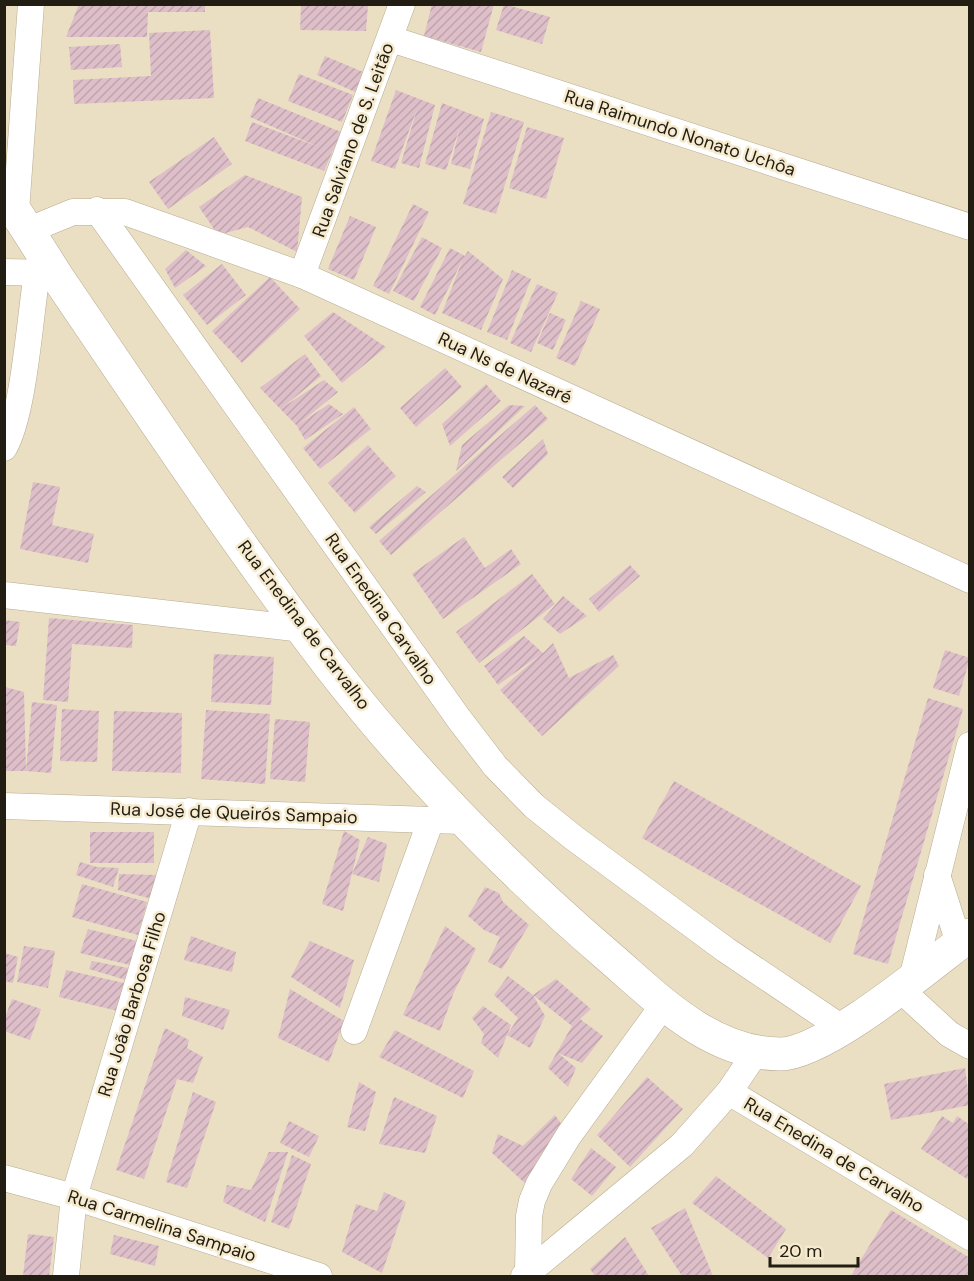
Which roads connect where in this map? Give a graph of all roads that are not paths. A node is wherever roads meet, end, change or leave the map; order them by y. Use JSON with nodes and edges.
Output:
{"nodes":[{"id":1,"x":31,"y":4,"type":"edge"},
{"id":2,"x":402,"y":4,"type":"edge"},
{"id":3,"x":391,"y":39,"type":"junction"},
{"id":4,"x":97,"y":210,"type":"junction"},
{"id":5,"x":17,"y":212,"type":"edge"},
{"id":6,"x":969,"y":227,"type":"edge"},
{"id":7,"x":4,"y":272,"type":"edge"},
{"id":8,"x":46,"y":273,"type":"junction"},
{"id":9,"x":302,"y":275,"type":"junction"},
{"id":10,"x":4,"y":448,"type":"edge"},
{"id":11,"x":969,"y":580,"type":"edge"},
{"id":12,"x":4,"y":595,"type":"edge"},
{"id":13,"x":303,"y":629,"type":"junction"},
{"id":14,"x":969,"y":745,"type":"edge"},
{"id":15,"x":4,"y":806,"type":"edge"},
{"id":16,"x":189,"y":811,"type":"junction"},
{"id":17,"x":447,"y":821,"type":"junction"},
{"id":18,"x":937,"y":875,"type":"junction"},
{"id":19,"x":964,"y":939,"type":"edge"},
{"id":20,"x":905,"y":984,"type":"junction"},
{"id":21,"x":664,"y":1004,"type":"junction"},
{"id":22,"x":842,"y":1028,"type":"junction"},
{"id":23,"x":354,"y":1031,"type":"dead end"},
{"id":24,"x":969,"y":1046,"type":"edge"},
{"id":25,"x":756,"y":1052,"type":"junction"},
{"id":26,"x":729,"y":1092,"type":"junction"},
{"id":27,"x":4,"y":1178,"type":"edge"},
{"id":28,"x":74,"y":1197,"type":"junction"},
{"id":29,"x":969,"y":1237,"type":"edge"},
{"id":30,"x":526,"y":1275,"type":"edge"},
{"id":31,"x":66,"y":1276,"type":"edge"},
{"id":32,"x":319,"y":1276,"type":"edge"}],
"edges":[{"from":1,"to":5,"type":"street"},
{"from":2,"to":3,"type":"street","name":"Rua Salviano de S. Leitão"},
{"from":3,"to":6,"type":"street","name":"Rua Raimundo Nonato Uchôa"},
{"from":3,"to":9,"type":"street","name":"Rua Salviano de S. Leitão"},
{"from":4,"to":5,"type":"street","name":"Rua Ns de Nazaré"},
{"from":4,"to":9,"type":"street","name":"Rua Ns de Nazaré"},
{"from":4,"to":22,"type":"street","name":"Rua Enedina Carvalho"},
{"from":5,"to":8,"type":"main road","name":"Rua Enedina de Carvalho"},
{"from":7,"to":8,"type":"street"},
{"from":8,"to":10,"type":"street"},
{"from":8,"to":13,"type":"main road","name":"Rua Enedina de Carvalho"},
{"from":9,"to":11,"type":"street","name":"Rua Ns de Nazaré"},
{"from":12,"to":13,"type":"street"},
{"from":13,"to":17,"type":"main road","name":"Rua Enedina de Carvalho"},
{"from":14,"to":18,"type":"street"},
{"from":15,"to":16,"type":"street","name":"Rua José de Queirós Sampaio"},
{"from":16,"to":17,"type":"street","name":"Rua José de Queirós Sampaio"},
{"from":16,"to":28,"type":"street","name":"Rua João Barbosa Filho"},
{"from":17,"to":21,"type":"main road","name":"Rua Enedina de Carvalho"},
{"from":17,"to":23,"type":"street"},
{"from":18,"to":19,"type":"street"},
{"from":18,"to":20,"type":"street"},
{"from":19,"to":20,"type":"main road","name":"Rua Enedina de Carvalho"},
{"from":20,"to":22,"type":"main road","name":"Rua Enedina de Carvalho"},
{"from":20,"to":24,"type":"street"},
{"from":21,"to":25,"type":"main road","name":"Rua Enedina de Carvalho"},
{"from":21,"to":30,"type":"street"},
{"from":22,"to":25,"type":"main road","name":"Rua Enedina de Carvalho"},
{"from":25,"to":26,"type":"street"},
{"from":26,"to":29,"type":"street","name":"Rua Enedina de Carvalho"},
{"from":26,"to":30,"type":"street"},
{"from":27,"to":28,"type":"street","name":"Rua Carmelina Sampaio"},
{"from":28,"to":31,"type":"street","name":"Rua João Barbosa Filho"},
{"from":28,"to":32,"type":"street","name":"Rua Carmelina Sampaio"}]}
